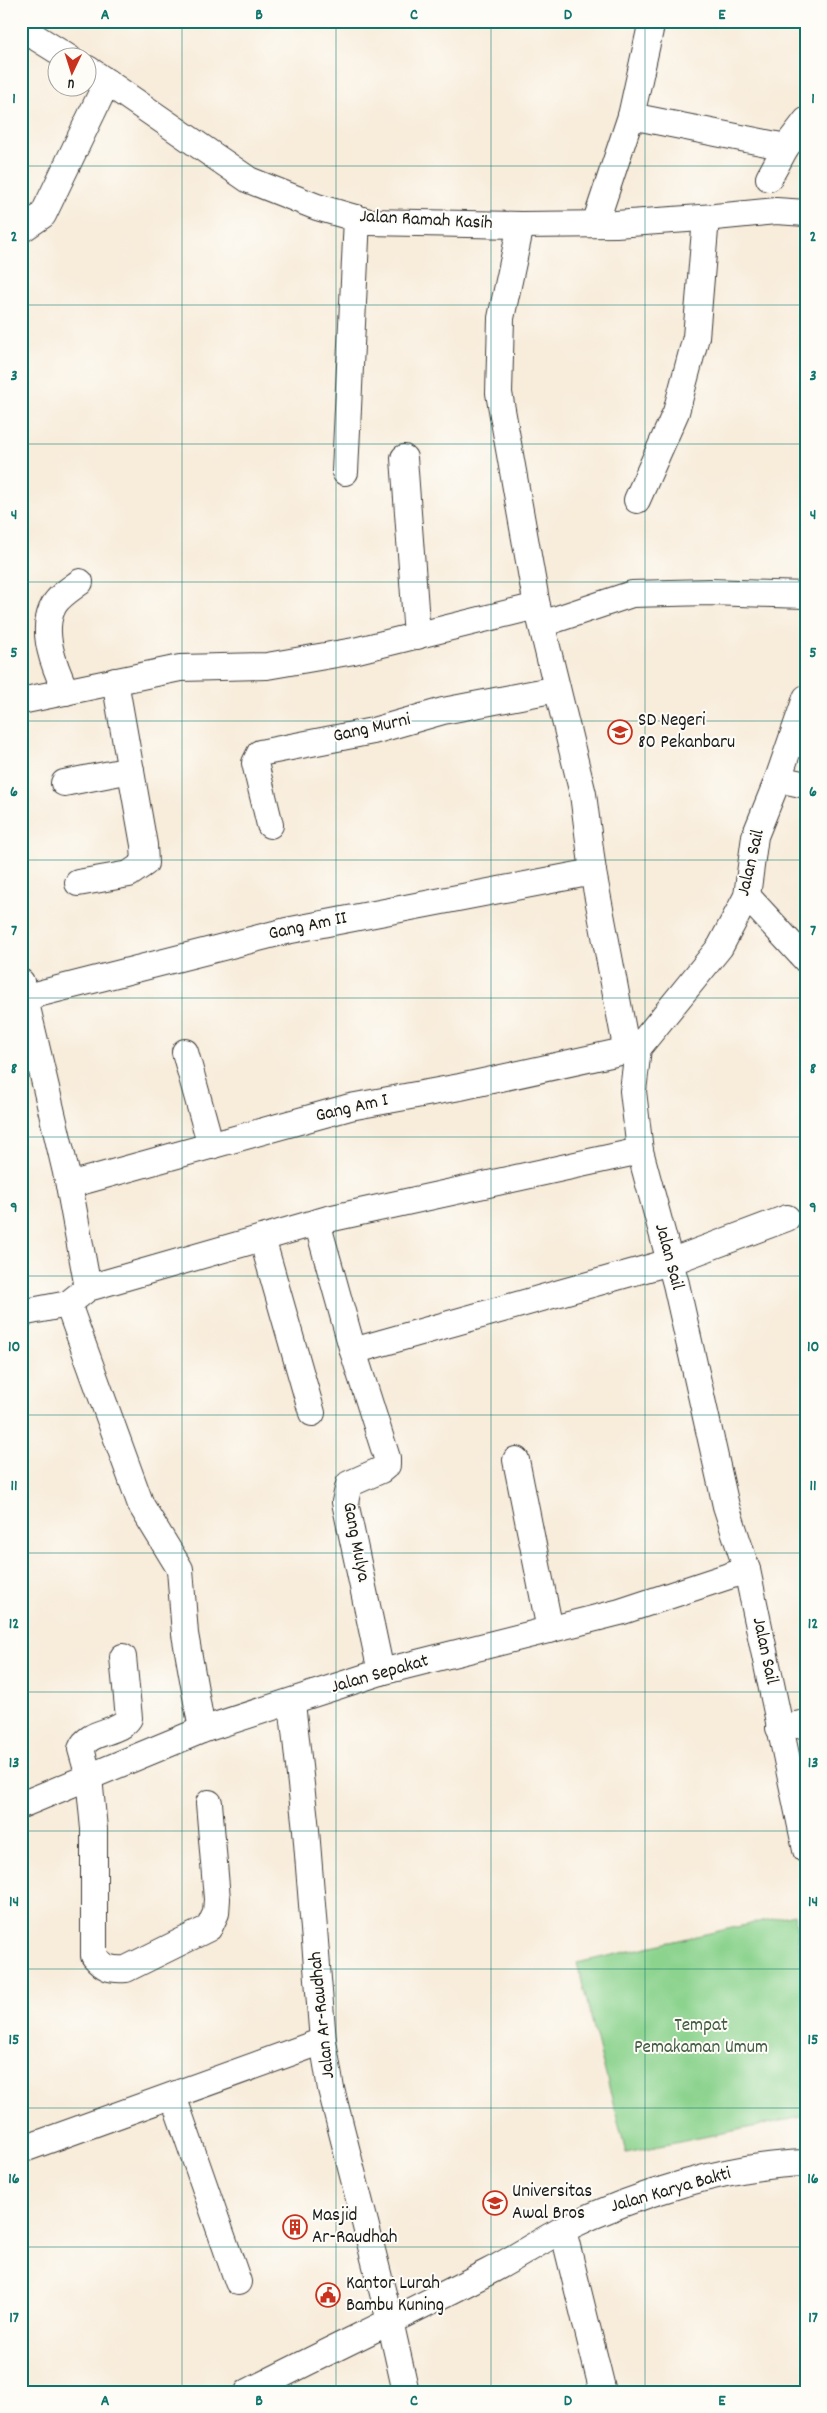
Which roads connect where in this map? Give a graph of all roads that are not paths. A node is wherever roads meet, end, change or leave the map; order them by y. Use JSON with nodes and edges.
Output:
{"nodes":[{"id":1,"x":652,"y":21,"type":"edge"},
{"id":2,"x":21,"y":28,"type":"edge"},
{"id":3,"x":53,"y":48,"type":"edge"},
{"id":4,"x":98,"y":77,"type":"edge"},
{"id":5,"x":88,"y":98,"type":"edge"},
{"id":6,"x":632,"y":116,"type":"junction"},
{"id":7,"x":806,"y":121,"type":"edge"},
{"id":8,"x":786,"y":147,"type":"junction"},
{"id":9,"x":769,"y":178,"type":"dead end"},
{"id":10,"x":806,"y":212,"type":"edge"},
{"id":11,"x":357,"y":218,"type":"junction"},
{"id":12,"x":706,"y":218,"type":"junction"},
{"id":13,"x":594,"y":224,"type":"junction"},
{"id":14,"x":520,"y":225,"type":"junction"},
{"id":15,"x":21,"y":230,"type":"edge"},
{"id":16,"x":404,"y":458,"type":"dead end"},
{"id":17,"x":345,"y":472,"type":"dead end"},
{"id":18,"x":637,"y":500,"type":"dead end"},
{"id":19,"x":80,"y":582,"type":"dead end"},
{"id":20,"x":806,"y":595,"type":"edge"},
{"id":21,"x":540,"y":615,"type":"junction"},
{"id":22,"x":417,"y":636,"type":"junction"},
{"id":23,"x":115,"y":681,"type":"junction"},
{"id":24,"x":557,"y":689,"type":"junction"},
{"id":25,"x":66,"y":692,"type":"junction"},
{"id":26,"x":806,"y":698,"type":"edge"},
{"id":27,"x":21,"y":701,"type":"edge"},
{"id":28,"x":131,"y":770,"type":"junction"},
{"id":29,"x":778,"y":779,"type":"junction"},
{"id":30,"x":64,"y":782,"type":"dead end"},
{"id":31,"x":806,"y":785,"type":"edge"},
{"id":32,"x":270,"y":826,"type":"dead end"},
{"id":33,"x":593,"y":872,"type":"junction"},
{"id":34,"x":78,"y":883,"type":"dead end"},
{"id":35,"x":747,"y":896,"type":"junction"},
{"id":36,"x":806,"y":960,"type":"edge"},
{"id":37,"x":24,"y":999,"type":"edge"},
{"id":38,"x":632,"y":1050,"type":"junction"},
{"id":39,"x":185,"y":1052,"type":"dead end"},
{"id":40,"x":211,"y":1146,"type":"junction"},
{"id":41,"x":640,"y":1151,"type":"junction"},
{"id":42,"x":69,"y":1185,"type":"junction"},
{"id":43,"x":787,"y":1218,"type":"dead end"},
{"id":44,"x":317,"y":1222,"type":"junction"},
{"id":45,"x":262,"y":1238,"type":"junction"},
{"id":46,"x":670,"y":1262,"type":"junction"},
{"id":47,"x":88,"y":1288,"type":"junction"},
{"id":48,"x":68,"y":1304,"type":"junction"},
{"id":49,"x":21,"y":1313,"type":"edge"},
{"id":50,"x":353,"y":1351,"type":"junction"},
{"id":51,"x":312,"y":1413,"type":"dead end"},
{"id":52,"x":516,"y":1460,"type":"dead end"},
{"id":53,"x":747,"y":1570,"type":"junction"},
{"id":54,"x":550,"y":1630,"type":"junction"},
{"id":55,"x":123,"y":1657,"type":"dead end"},
{"id":56,"x":381,"y":1672,"type":"junction"},
{"id":57,"x":292,"y":1702,"type":"junction"},
{"id":58,"x":806,"y":1723,"type":"edge"},
{"id":59,"x":779,"y":1728,"type":"junction"},
{"id":60,"x":202,"y":1730,"type":"junction"},
{"id":61,"x":89,"y":1777,"type":"junction"},
{"id":62,"x":209,"y":1803,"type":"dead end"},
{"id":63,"x":21,"y":1805,"type":"edge"},
{"id":64,"x":806,"y":1850,"type":"edge"},
{"id":65,"x":323,"y":2041,"type":"junction"},
{"id":66,"x":173,"y":2096,"type":"junction"},
{"id":67,"x":21,"y":2150,"type":"edge"},
{"id":68,"x":806,"y":2163,"type":"edge"},
{"id":69,"x":563,"y":2230,"type":"junction"},
{"id":70,"x":238,"y":2282,"type":"dead end"},
{"id":71,"x":390,"y":2320,"type":"junction"},
{"id":72,"x":248,"y":2392,"type":"edge"},
{"id":73,"x":406,"y":2392,"type":"edge"},
{"id":74,"x":604,"y":2392,"type":"edge"}],
"edges":[{"from":1,"to":6,"type":"street"},
{"from":2,"to":3,"type":"street"},
{"from":4,"to":11,"type":"street","name":"Jalan Ramah Kasih"},
{"from":5,"to":15,"type":"street"},
{"from":6,"to":8,"type":"street"},
{"from":6,"to":13,"type":"street"},
{"from":7,"to":8,"type":"street"},
{"from":8,"to":9,"type":"street"},
{"from":10,"to":12,"type":"street","name":"Jalan Ramah Kasih"},
{"from":11,"to":14,"type":"street","name":"Jalan Ramah Kasih"},
{"from":11,"to":17,"type":"street"},
{"from":12,"to":13,"type":"street","name":"Jalan Ramah Kasih"},
{"from":12,"to":18,"type":"street"},
{"from":13,"to":14,"type":"street","name":"Jalan Ramah Kasih"},
{"from":14,"to":21,"type":"street"},
{"from":16,"to":22,"type":"street"},
{"from":19,"to":25,"type":"street"},
{"from":20,"to":21,"type":"street"},
{"from":21,"to":22,"type":"street"},
{"from":21,"to":24,"type":"street"},
{"from":22,"to":23,"type":"street"},
{"from":23,"to":25,"type":"street"},
{"from":23,"to":28,"type":"street"},
{"from":24,"to":32,"type":"street","name":"Gang Murni"},
{"from":24,"to":33,"type":"street"},
{"from":25,"to":27,"type":"street"},
{"from":26,"to":29,"type":"street","name":"Jalan Sail"},
{"from":28,"to":30,"type":"street"},
{"from":28,"to":34,"type":"street"},
{"from":29,"to":31,"type":"street"},
{"from":29,"to":35,"type":"street","name":"Jalan Sail"},
{"from":33,"to":37,"type":"street","name":"Gang Am II"},
{"from":33,"to":38,"type":"street"},
{"from":35,"to":36,"type":"street"},
{"from":35,"to":38,"type":"street","name":"Jalan Sail"},
{"from":37,"to":42,"type":"street"},
{"from":38,"to":40,"type":"street","name":"Gang Am I"},
{"from":38,"to":41,"type":"street","name":"Jalan Sail"},
{"from":39,"to":40,"type":"street"},
{"from":40,"to":42,"type":"street","name":"Gang Am I"},
{"from":41,"to":44,"type":"street"},
{"from":41,"to":46,"type":"street","name":"Jalan Sail"},
{"from":42,"to":47,"type":"street"},
{"from":43,"to":46,"type":"street"},
{"from":44,"to":45,"type":"street"},
{"from":44,"to":50,"type":"street","name":"Gang Mulya"},
{"from":45,"to":47,"type":"street"},
{"from":45,"to":51,"type":"street"},
{"from":46,"to":50,"type":"street"},
{"from":46,"to":53,"type":"street","name":"Jalan Sail"},
{"from":47,"to":48,"type":"street"},
{"from":48,"to":49,"type":"street"},
{"from":48,"to":60,"type":"street"},
{"from":50,"to":56,"type":"street","name":"Gang Mulya"},
{"from":52,"to":54,"type":"street"},
{"from":53,"to":54,"type":"street","name":"Jalan Sepakat"},
{"from":53,"to":59,"type":"street","name":"Jalan Sail"},
{"from":54,"to":56,"type":"street","name":"Jalan Sepakat"},
{"from":55,"to":61,"type":"street"},
{"from":56,"to":57,"type":"street","name":"Jalan Sepakat"},
{"from":57,"to":60,"type":"street","name":"Jalan Sepakat"},
{"from":57,"to":65,"type":"street","name":"Jalan Ar-Raudhah"},
{"from":58,"to":59,"type":"street"},
{"from":59,"to":64,"type":"street","name":"Jalan Sail"},
{"from":60,"to":61,"type":"street","name":"Jalan Sepakat"},
{"from":61,"to":62,"type":"street"},
{"from":61,"to":63,"type":"street","name":"Jalan Sepakat"},
{"from":65,"to":66,"type":"street"},
{"from":65,"to":71,"type":"street","name":"Jalan Ar-Raudhah"},
{"from":66,"to":67,"type":"street"},
{"from":66,"to":70,"type":"street"},
{"from":68,"to":69,"type":"street","name":"Jalan Karya Bakti"},
{"from":69,"to":71,"type":"street","name":"Jalan Karya Bakti"},
{"from":69,"to":74,"type":"street"},
{"from":71,"to":72,"type":"street","name":"Jalan Karya Bakti"},
{"from":71,"to":73,"type":"street","name":"Jalan Ar-Raudhah"}]}
